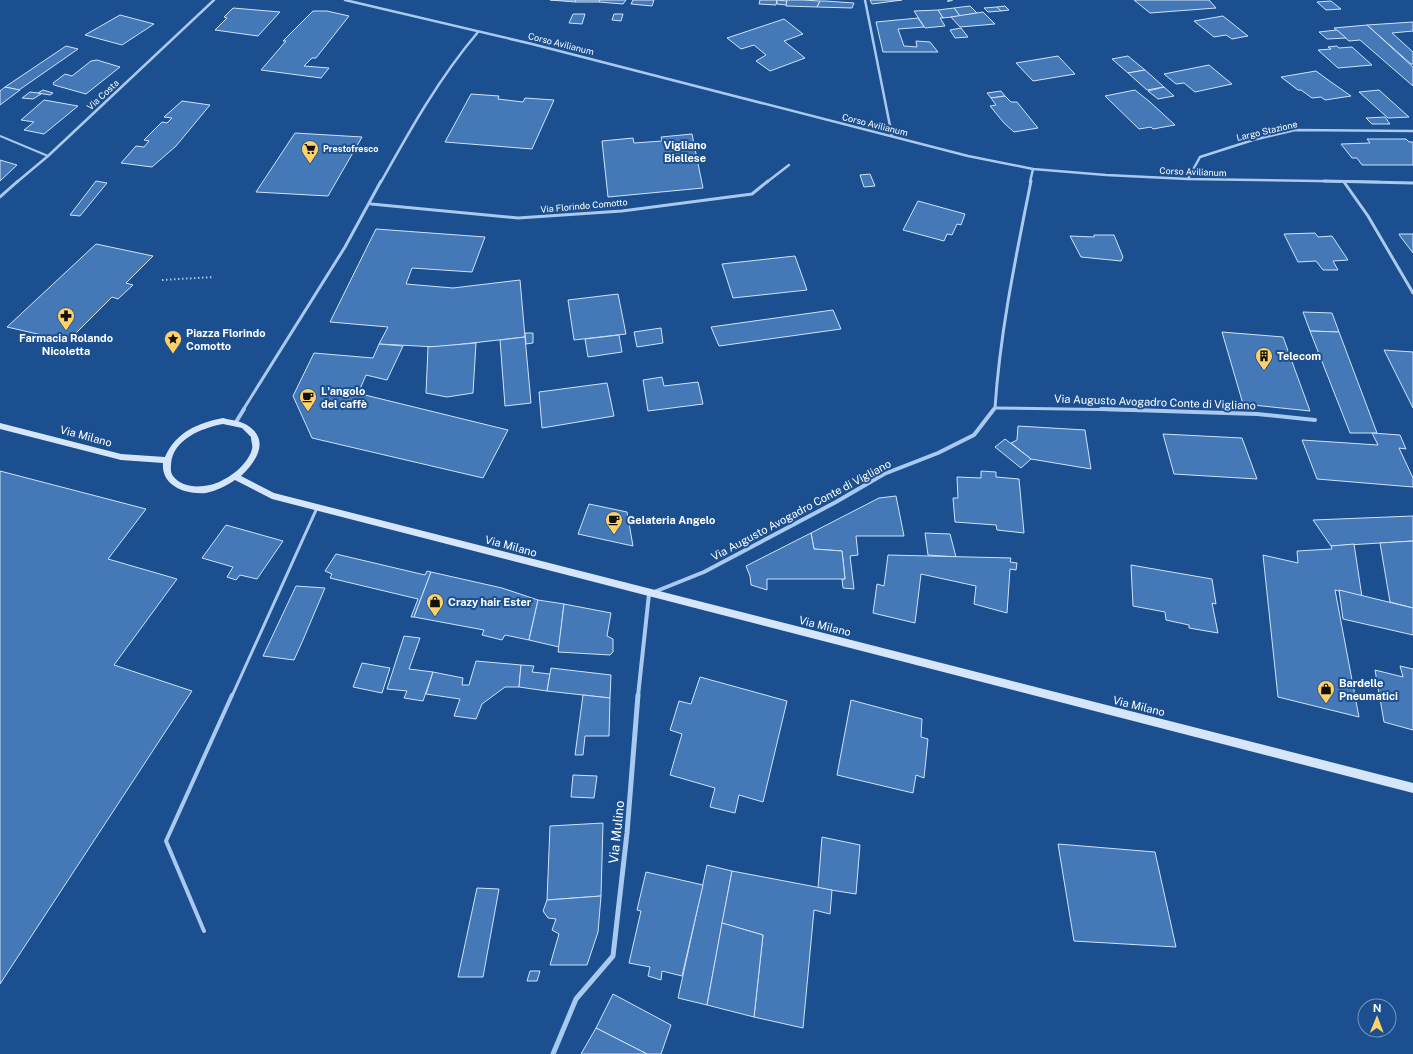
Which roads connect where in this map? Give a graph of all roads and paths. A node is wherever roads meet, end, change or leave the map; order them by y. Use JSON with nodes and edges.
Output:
{"nodes":[{"id":1,"x":214,"y":0,"type":"edge"},
{"id":2,"x":345,"y":0,"type":"edge"},
{"id":3,"x":865,"y":0,"type":"edge"},
{"id":4,"x":948,"y":0,"type":"edge"},
{"id":5,"x":952,"y":0,"type":"edge"},
{"id":6,"x":478,"y":32,"type":"junction"},
{"id":7,"x":1413,"y":132,"type":"edge"},
{"id":8,"x":0,"y":136,"type":"edge"},
{"id":9,"x":892,"y":136,"type":"junction"},
{"id":10,"x":48,"y":156,"type":"junction"},
{"id":11,"x":789,"y":165,"type":"dead end"},
{"id":12,"x":1032,"y":169,"type":"junction"},
{"id":13,"x":1188,"y":179,"type":"junction"},
{"id":14,"x":1344,"y":182,"type":"junction"},
{"id":15,"x":1413,"y":183,"type":"edge"},
{"id":16,"x":0,"y":197,"type":"edge"},
{"id":17,"x":370,"y":204,"type":"junction"},
{"id":18,"x":214,"y":277,"type":"dead end"},
{"id":19,"x":162,"y":280,"type":"dead end"},
{"id":20,"x":1413,"y":293,"type":"edge"},
{"id":21,"x":995,"y":408,"type":"junction"},
{"id":22,"x":1315,"y":420,"type":"dead end"},
{"id":23,"x":236,"y":422,"type":"junction"},
{"id":24,"x":0,"y":426,"type":"edge"},
{"id":25,"x":167,"y":460,"type":"junction"},
{"id":26,"x":235,"y":478,"type":"junction"},
{"id":27,"x":317,"y":508,"type":"junction"},
{"id":28,"x":649,"y":594,"type":"junction"},
{"id":29,"x":1413,"y":788,"type":"edge"},
{"id":30,"x":204,"y":931,"type":"dead end"},
{"id":31,"x":553,"y":1054,"type":"edge"}],
"edges":[{"from":1,"to":10,"type":"street","name":"Via Costa"},
{"from":2,"to":6,"type":"street","name":"Corso Avilianum"},
{"from":3,"to":9,"type":"street"},
{"from":4,"to":5,"type":"lane"},
{"from":6,"to":9,"type":"street","name":"Corso Avilianum"},
{"from":6,"to":17,"type":"street"},
{"from":7,"to":13,"type":"street","name":"Largo Stazione"},
{"from":8,"to":10,"type":"lane"},
{"from":9,"to":12,"type":"street","name":"Corso Avilianum"},
{"from":10,"to":16,"type":"street","name":"Via Costa"},
{"from":11,"to":17,"type":"street","name":"Via Florindo Comotto"},
{"from":12,"to":13,"type":"street","name":"Corso Avilianum"},
{"from":12,"to":21,"type":"street"},
{"from":13,"to":14,"type":"street","name":"Corso Avilianum"},
{"from":14,"to":15,"type":"street","name":"Corso Avilianum"},
{"from":14,"to":20,"type":"street"},
{"from":17,"to":23,"type":"street"},
{"from":18,"to":19,"type":"path"},
{"from":21,"to":22,"type":"street","name":"Via Augusto Avogadro Conte di Vigliano"},
{"from":21,"to":28,"type":"street","name":"Via Augusto Avogadro Conte di Vigliano"},
{"from":23,"to":25,"type":"main road"},
{"from":23,"to":26,"type":"main road"},
{"from":24,"to":25,"type":"main road","name":"Via Milano"},
{"from":25,"to":26,"type":"main road"},
{"from":26,"to":27,"type":"main road","name":"Via Milano"},
{"from":27,"to":28,"type":"main road","name":"Via Milano"},
{"from":27,"to":30,"type":"lane"},
{"from":28,"to":29,"type":"main road","name":"Via Milano"},
{"from":28,"to":31,"type":"street","name":"Via Mulino"}]}
